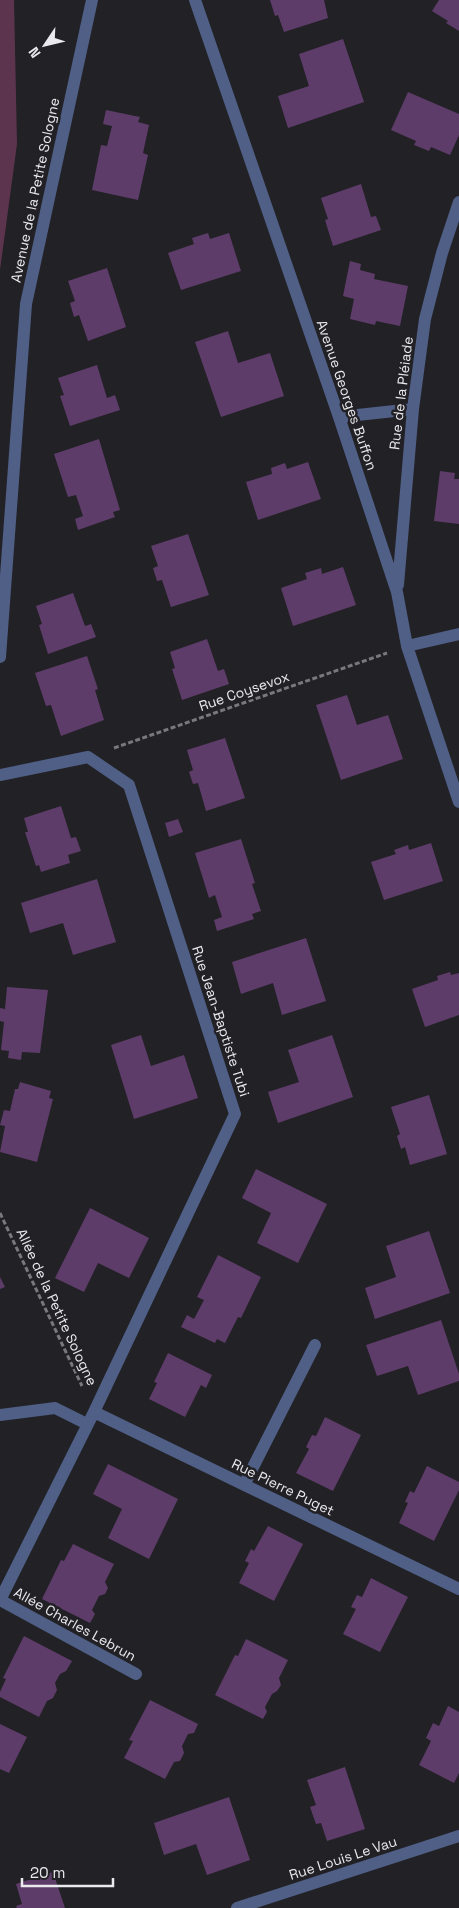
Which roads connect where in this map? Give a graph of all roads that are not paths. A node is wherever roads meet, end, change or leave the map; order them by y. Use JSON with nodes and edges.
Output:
{"nodes":[{"id":1,"x":92,"y":0,"type":"edge"},
{"id":2,"x":195,"y":0,"type":"edge"},
{"id":3,"x":459,"y":202,"type":"edge"},
{"id":4,"x":413,"y":408,"type":"junction"},
{"id":5,"x":339,"y":417,"type":"junction"},
{"id":6,"x":397,"y":592,"type":"junction"},
{"id":7,"x":459,"y":634,"type":"edge"},
{"id":8,"x":407,"y":646,"type":"junction"},
{"id":9,"x":0,"y":657,"type":"edge"},
{"id":10,"x":0,"y":775,"type":"edge"},
{"id":11,"x":459,"y":802,"type":"edge"},
{"id":12,"x":315,"y":1345,"type":"dead end"},
{"id":13,"x":94,"y":1412,"type":"junction"},
{"id":14,"x":0,"y":1415,"type":"edge"},
{"id":15,"x":88,"y":1424,"type":"junction"},
{"id":16,"x":244,"y":1485,"type":"junction"},
{"id":17,"x":459,"y":1589,"type":"edge"},
{"id":18,"x":0,"y":1600,"type":"edge"},
{"id":19,"x":136,"y":1674,"type":"dead end"},
{"id":20,"x":459,"y":1836,"type":"edge"},
{"id":21,"x":237,"y":1908,"type":"edge"}],
"edges":[{"from":1,"to":9,"type":"street","name":"Avenue de la Petite Sologne"},
{"from":2,"to":5,"type":"street","name":"Avenue Georges Buffon"},
{"from":3,"to":4,"type":"street","name":"Rue de la Pléiade"},
{"from":4,"to":5,"type":"street"},
{"from":4,"to":6,"type":"street","name":"Rue de la Pléiade"},
{"from":5,"to":6,"type":"street","name":"Avenue Georges Buffon"},
{"from":6,"to":8,"type":"street","name":"Avenue Georges Buffon"},
{"from":7,"to":8,"type":"street"},
{"from":8,"to":11,"type":"street","name":"Avenue Georges Buffon"},
{"from":10,"to":13,"type":"street","name":"Rue Jean-Baptiste Tubi"},
{"from":12,"to":16,"type":"street"},
{"from":13,"to":15,"type":"street","name":"Rue Jean-Baptiste Tubi"},
{"from":13,"to":16,"type":"street","name":"Rue Pierre Puget"},
{"from":14,"to":15,"type":"street"},
{"from":15,"to":18,"type":"street","name":"Rue Jean-Baptiste Tubi"},
{"from":16,"to":17,"type":"street","name":"Rue Pierre Puget"},
{"from":18,"to":19,"type":"street","name":"Allée Charles Lebrun"},
{"from":20,"to":21,"type":"street","name":"Rue Louis Le Vau"}]}
